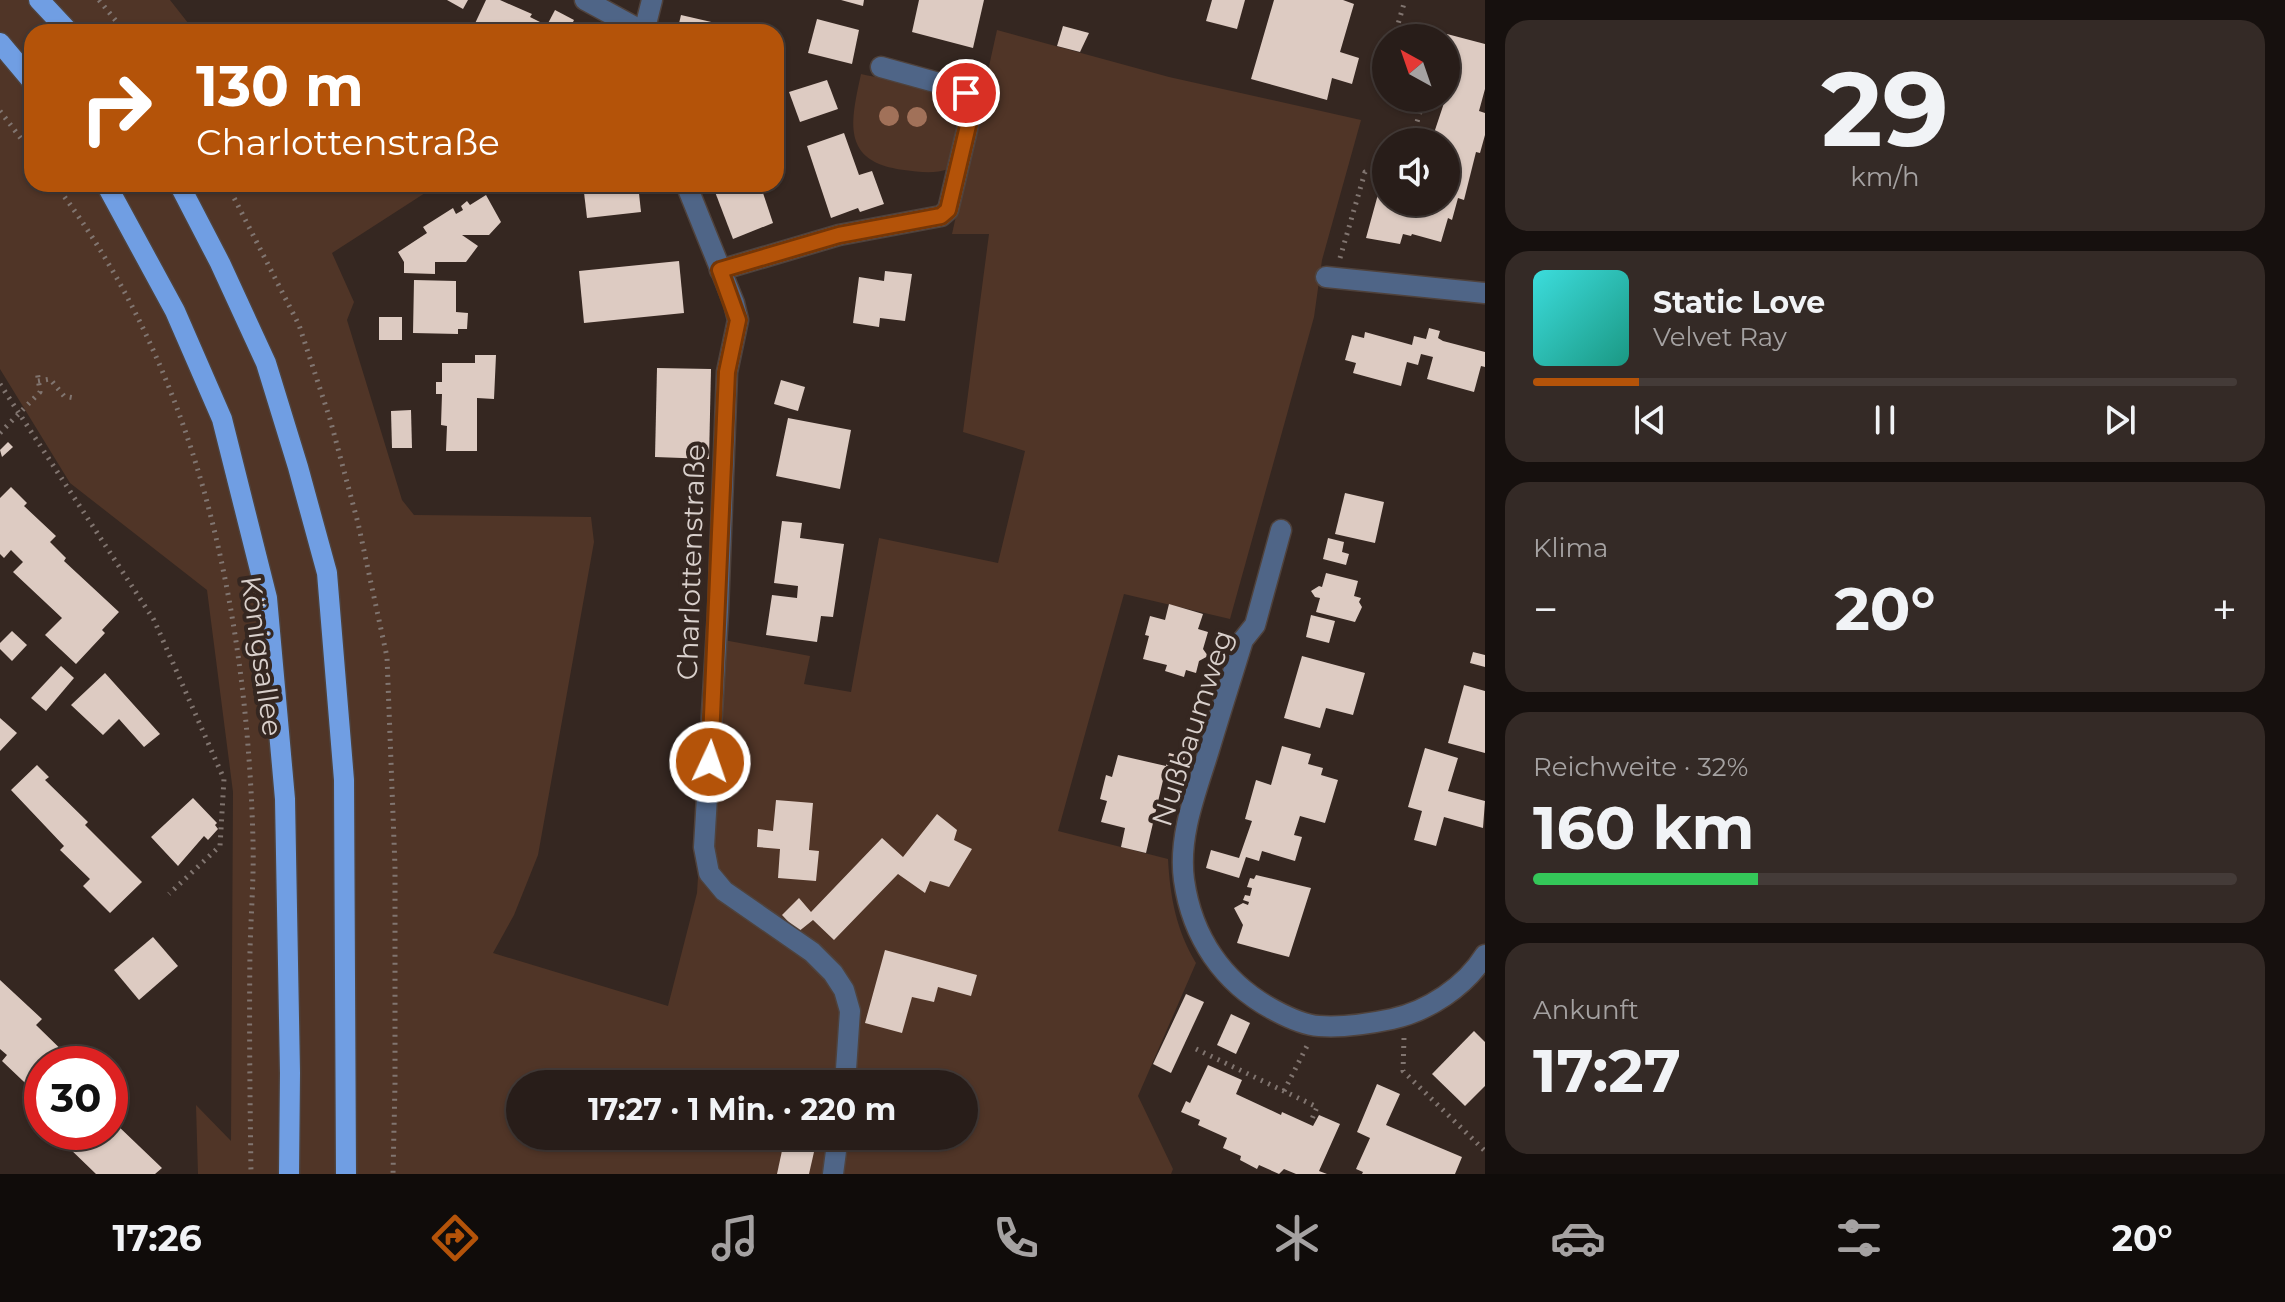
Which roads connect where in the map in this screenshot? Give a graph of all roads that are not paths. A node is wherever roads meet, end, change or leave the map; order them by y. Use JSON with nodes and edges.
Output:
{"nodes":[{"id":1,"x":39,"y":0,"type":"edge"},
{"id":2,"x":585,"y":0,"type":"edge"},
{"id":3,"x":652,"y":0,"type":"edge"},
{"id":4,"x":62,"y":24,"type":"edge"},
{"id":5,"x":629,"y":24,"type":"edge"},
{"id":6,"x":646,"y":24,"type":"edge"},
{"id":7,"x":0,"y":43,"type":"edge"},
{"id":8,"x":881,"y":67,"type":"dead end"},
{"id":9,"x":24,"y":72,"type":"edge"},
{"id":10,"x":110,"y":192,"type":"edge"},
{"id":11,"x":183,"y":192,"type":"edge"},
{"id":12,"x":689,"y":192,"type":"edge"},
{"id":13,"x":720,"y":270,"type":"junction"},
{"id":14,"x":1330,"y":278,"type":"road end"},
{"id":15,"x":1485,"y":293,"type":"edge"},
{"id":16,"x":1281,"y":530,"type":"dead end"},
{"id":17,"x":1485,"y":955,"type":"edge"},
{"id":18,"x":846,"y":1070,"type":"edge"},
{"id":19,"x":836,"y":1150,"type":"edge"},
{"id":20,"x":289,"y":1174,"type":"edge"},
{"id":21,"x":346,"y":1174,"type":"edge"},
{"id":22,"x":833,"y":1174,"type":"edge"}],
"edges":[{"from":1,"to":4,"type":"main road"},
{"from":2,"to":5,"type":"street"},
{"from":3,"to":6,"type":"street"},
{"from":7,"to":9,"type":"main road"},
{"from":8,"to":13,"type":"street"},
{"from":10,"to":20,"type":"main road","name":"Königsallee"},
{"from":11,"to":21,"type":"main road"},
{"from":12,"to":13,"type":"street","name":"Charlottenstraße"},
{"from":13,"to":18,"type":"street","name":"Charlottenstraße"},
{"from":14,"to":15,"type":"street"},
{"from":16,"to":17,"type":"street","name":"Nußbaumweg"},
{"from":19,"to":22,"type":"street"}]}
